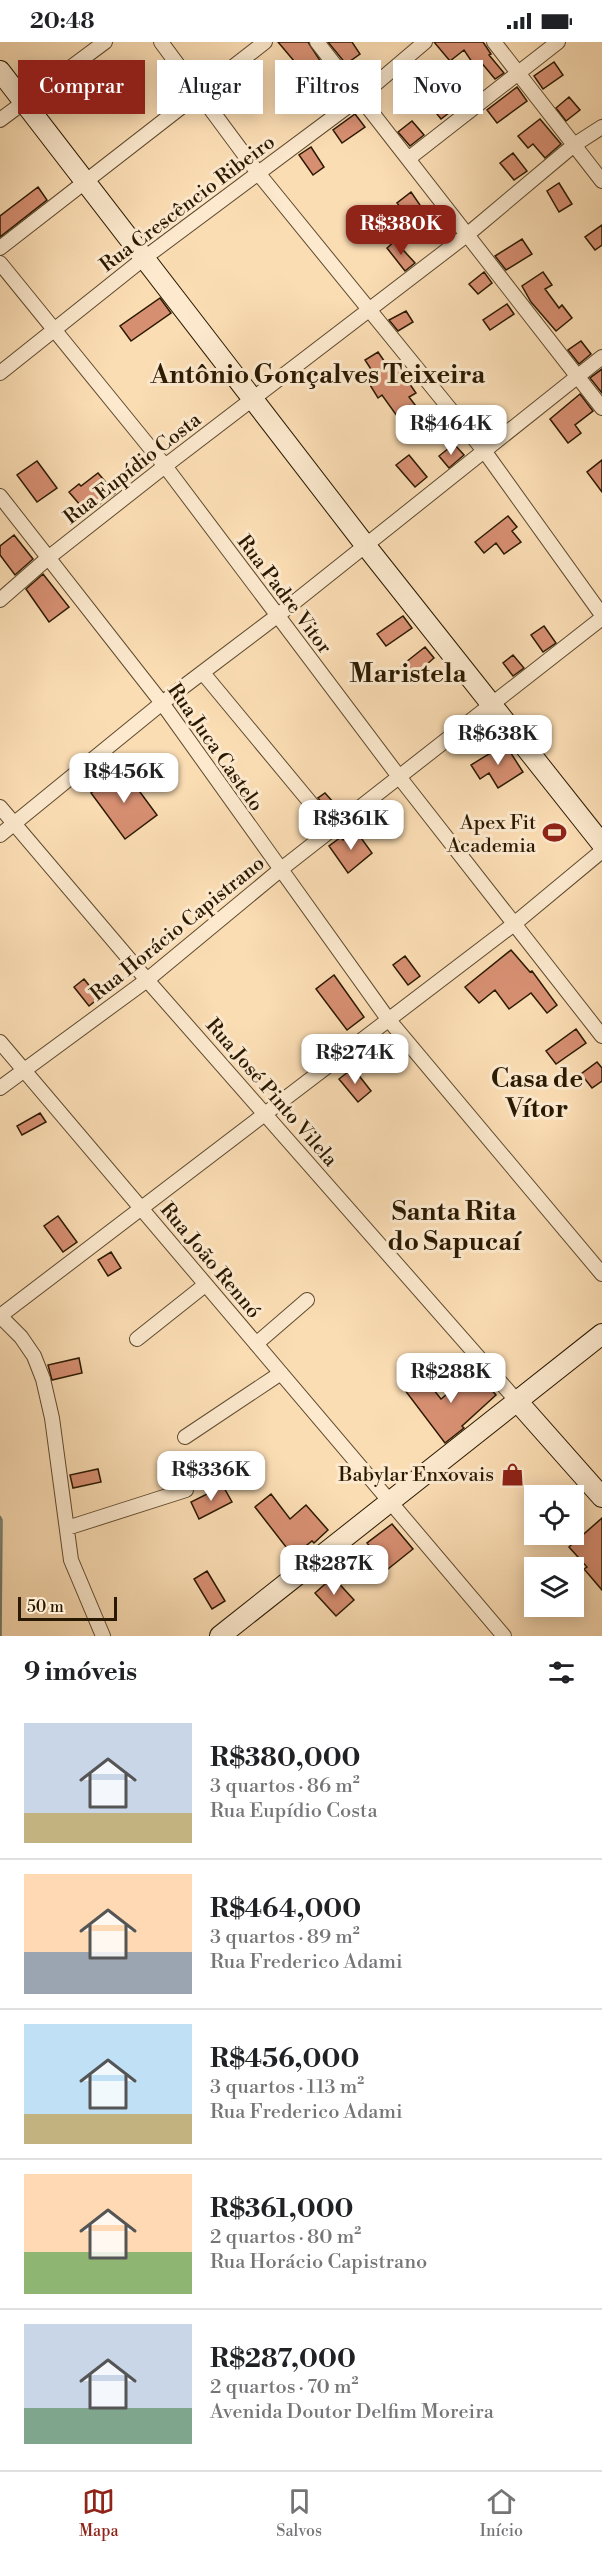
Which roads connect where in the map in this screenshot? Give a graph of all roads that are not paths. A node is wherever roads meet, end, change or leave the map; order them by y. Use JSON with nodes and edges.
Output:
{"nodes":[{"id":1,"x":105,"y":42,"type":"edge"},
{"id":2,"x":161,"y":42,"type":"edge"},
{"id":3,"x":266,"y":42,"type":"edge"},
{"id":4,"x":317,"y":42,"type":"edge"},
{"id":5,"x":425,"y":42,"type":"edge"},
{"id":6,"x":494,"y":42,"type":"edge"},
{"id":7,"x":558,"y":42,"type":"edge"},
{"id":8,"x":80,"y":60,"type":"edge"},
{"id":9,"x":174,"y":60,"type":"edge"},
{"id":10,"x":242,"y":60,"type":"edge"},
{"id":11,"x":330,"y":60,"type":"edge"},
{"id":12,"x":0,"y":71,"type":"edge"},
{"id":13,"x":517,"y":72,"type":"junction"},
{"id":14,"x":381,"y":79,"type":"edge"},
{"id":15,"x":18,"y":95,"type":"edge"},
{"id":16,"x":18,"y":106,"type":"edge"},
{"id":17,"x":32,"y":114,"type":"edge"},
{"id":18,"x":171,"y":114,"type":"edge"},
{"id":19,"x":214,"y":114,"type":"edge"},
{"id":20,"x":337,"y":114,"type":"edge"},
{"id":21,"x":372,"y":114,"type":"edge"},
{"id":22,"x":0,"y":120,"type":"edge"},
{"id":23,"x":602,"y":127,"type":"edge"},
{"id":24,"x":574,"y":145,"type":"junction"},
{"id":25,"x":408,"y":159,"type":"junction"},
{"id":26,"x":258,"y":173,"type":"junction"},
{"id":27,"x":602,"y":181,"type":"edge"},
{"id":28,"x":86,"y":182,"type":"junction"},
{"id":29,"x":468,"y":234,"type":"junction"},
{"id":30,"x":0,"y":248,"type":"edge"},
{"id":31,"x":143,"y":259,"type":"junction"},
{"id":32,"x":0,"y":263,"type":"edge"},
{"id":33,"x":369,"y":309,"type":"junction"},
{"id":34,"x":54,"y":331,"type":"junction"},
{"id":35,"x":602,"y":357,"type":"edge"},
{"id":36,"x":0,"y":373,"type":"edge"},
{"id":37,"x":577,"y":377,"type":"junction"},
{"id":38,"x":254,"y":399,"type":"junction"},
{"id":39,"x":602,"y":408,"type":"edge"},
{"id":40,"x":485,"y":452,"type":"junction"},
{"id":41,"x":165,"y":466,"type":"junction"},
{"id":42,"x":0,"y":496,"type":"edge"},
{"id":43,"x":366,"y":546,"type":"junction"},
{"id":44,"x":48,"y":558,"type":"junction"},
{"id":45,"x":0,"y":600,"type":"edge"},
{"id":46,"x":277,"y":616,"type":"junction"},
{"id":47,"x":602,"y":616,"type":"edge"},
{"id":48,"x":203,"y":673,"type":"junction"},
{"id":49,"x":162,"y":703,"type":"junction"},
{"id":50,"x":492,"y":706,"type":"junction"},
{"id":51,"x":400,"y":778,"type":"junction"},
{"id":52,"x":0,"y":807,"type":"edge"},
{"id":53,"x":15,"y":823,"type":"junction"},
{"id":54,"x":333,"y":830,"type":"junction"},
{"id":55,"x":0,"y":835,"type":"edge"},
{"id":56,"x":602,"y":844,"type":"edge"},
{"id":57,"x":602,"y":851,"type":"edge"},
{"id":58,"x":280,"y":870,"type":"junction"},
{"id":59,"x":514,"y":924,"type":"junction"},
{"id":60,"x":147,"y":980,"type":"junction"},
{"id":61,"x":388,"y":1019,"type":"junction"},
{"id":62,"x":602,"y":1036,"type":"edge"},
{"id":63,"x":0,"y":1042,"type":"edge"},
{"id":64,"x":25,"y":1071,"type":"junction"},
{"id":65,"x":0,"y":1088,"type":"edge"},
{"id":66,"x":266,"y":1114,"type":"junction"},
{"id":67,"x":142,"y":1209,"type":"junction"},
{"id":68,"x":602,"y":1274,"type":"edge"},
{"id":69,"x":205,"y":1285,"type":"junction"},
{"id":70,"x":307,"y":1300,"type":"dead end"},
{"id":71,"x":0,"y":1316,"type":"edge"},
{"id":72,"x":602,"y":1334,"type":"edge"},
{"id":73,"x":137,"y":1339,"type":"dead end"},
{"id":74,"x":256,"y":1344,"type":"junction"},
{"id":75,"x":281,"y":1373,"type":"junction"},
{"id":76,"x":517,"y":1401,"type":"junction"},
{"id":77,"x":185,"y":1437,"type":"dead end"},
{"id":78,"x":186,"y":1490,"type":"dead end"},
{"id":79,"x":602,"y":1497,"type":"edge"},
{"id":80,"x":390,"y":1503,"type":"junction"},
{"id":81,"x":67,"y":1528,"type":"junction"},
{"id":82,"x":103,"y":1636,"type":"edge"},
{"id":83,"x":220,"y":1636,"type":"edge"},
{"id":84,"x":504,"y":1636,"type":"edge"}],
"edges":[{"from":1,"to":8,"type":"street"},
{"from":2,"to":9,"type":"street"},
{"from":3,"to":10,"type":"street"},
{"from":4,"to":11,"type":"street"},
{"from":5,"to":14,"type":"street","name":"Rua Crescêncio Ribeiro"},
{"from":6,"to":13,"type":"street"},
{"from":7,"to":13,"type":"street"},
{"from":12,"to":15,"type":"main road"},
{"from":13,"to":24,"type":"street"},
{"from":13,"to":25,"type":"street"},
{"from":16,"to":22,"type":"street"},
{"from":17,"to":28,"type":"main road"},
{"from":18,"to":28,"type":"street"},
{"from":19,"to":26,"type":"street"},
{"from":20,"to":26,"type":"street","name":"Rua Crescêncio Ribeiro"},
{"from":21,"to":25,"type":"street"},
{"from":23,"to":24,"type":"street","name":"Rua Eupídio Costa"},
{"from":24,"to":27,"type":"street"},
{"from":24,"to":29,"type":"street","name":"Rua Eupídio Costa"},
{"from":25,"to":29,"type":"street"},
{"from":26,"to":31,"type":"street","name":"Rua Crescêncio Ribeiro"},
{"from":26,"to":33,"type":"street"},
{"from":28,"to":30,"type":"street"},
{"from":28,"to":31,"type":"main road"},
{"from":29,"to":33,"type":"street","name":"Rua Eupídio Costa"},
{"from":29,"to":37,"type":"street"},
{"from":31,"to":34,"type":"street","name":"Rua Crescêncio Ribeiro"},
{"from":31,"to":38,"type":"main road"},
{"from":32,"to":34,"type":"street","name":"Rua Padre Vitor"},
{"from":33,"to":38,"type":"street","name":"Rua Eupídio Costa"},
{"from":33,"to":40,"type":"street"},
{"from":34,"to":36,"type":"street","name":"Rua Crescêncio Ribeiro"},
{"from":34,"to":41,"type":"street","name":"Rua Padre Vitor"},
{"from":35,"to":37,"type":"street"},
{"from":37,"to":39,"type":"street"},
{"from":37,"to":40,"type":"street"},
{"from":38,"to":41,"type":"street","name":"Rua Eupídio Costa"},
{"from":38,"to":43,"type":"main road"},
{"from":40,"to":43,"type":"street"},
{"from":40,"to":47,"type":"street"},
{"from":41,"to":44,"type":"street","name":"Rua Eupídio Costa"},
{"from":41,"to":46,"type":"street","name":"Rua Padre Vitor"},
{"from":42,"to":44,"type":"street","name":"Rua Juca Castelo"},
{"from":43,"to":46,"type":"street"},
{"from":43,"to":50,"type":"main road"},
{"from":44,"to":45,"type":"street","name":"Rua Eupídio Costa"},
{"from":44,"to":49,"type":"street","name":"Rua Juca Castelo"},
{"from":46,"to":48,"type":"street"},
{"from":46,"to":51,"type":"street","name":"Rua Padre Vitor"},
{"from":47,"to":50,"type":"street","name":"Rua Horácio Capistrano"},
{"from":48,"to":49,"type":"street"},
{"from":48,"to":54,"type":"street"},
{"from":49,"to":53,"type":"street"},
{"from":49,"to":58,"type":"street","name":"Rua Juca Castelo"},
{"from":50,"to":51,"type":"street","name":"Rua Horácio Capistrano"},
{"from":50,"to":56,"type":"main road"},
{"from":51,"to":54,"type":"street","name":"Rua Horácio Capistrano"},
{"from":51,"to":59,"type":"street","name":"Rua Padre Vitor"},
{"from":52,"to":53,"type":"street","name":"Rua José Pinto Vilela"},
{"from":53,"to":55,"type":"street"},
{"from":53,"to":60,"type":"street","name":"Rua José Pinto Vilela"},
{"from":54,"to":58,"type":"street","name":"Rua Horácio Capistrano"},
{"from":57,"to":59,"type":"street"},
{"from":58,"to":60,"type":"street","name":"Rua Horácio Capistrano"},
{"from":58,"to":61,"type":"street","name":"Rua Juca Castelo"},
{"from":59,"to":61,"type":"street"},
{"from":59,"to":62,"type":"street","name":"Rua Padre Vitor"},
{"from":60,"to":64,"type":"street","name":"Rua Horácio Capistrano"},
{"from":60,"to":66,"type":"street","name":"Rua José Pinto Vilela"},
{"from":61,"to":66,"type":"street"},
{"from":61,"to":68,"type":"street","name":"Rua Juca Castelo"},
{"from":63,"to":64,"type":"street","name":"Rua João Rennó"},
{"from":64,"to":65,"type":"street","name":"Rua Horácio Capistrano"},
{"from":64,"to":67,"type":"street","name":"Rua João Rennó"},
{"from":66,"to":67,"type":"street"},
{"from":66,"to":76,"type":"street","name":"Rua José Pinto Vilela"},
{"from":67,"to":69,"type":"street","name":"Rua João Rennó"},
{"from":67,"to":71,"type":"street"},
{"from":69,"to":73,"type":"street"},
{"from":69,"to":74,"type":"street","name":"Rua João Rennó"},
{"from":70,"to":74,"type":"street"},
{"from":71,"to":81,"type":"street"},
{"from":72,"to":76,"type":"main road"},
{"from":74,"to":75,"type":"street","name":"Rua João Rennó"},
{"from":75,"to":77,"type":"street"},
{"from":75,"to":80,"type":"street","name":"Rua João Rennó"},
{"from":76,"to":79,"type":"main road"},
{"from":76,"to":80,"type":"main road"},
{"from":78,"to":81,"type":"street"},
{"from":80,"to":83,"type":"main road"},
{"from":80,"to":84,"type":"street","name":"Rua João Rennó"},
{"from":81,"to":82,"type":"street"}]}
